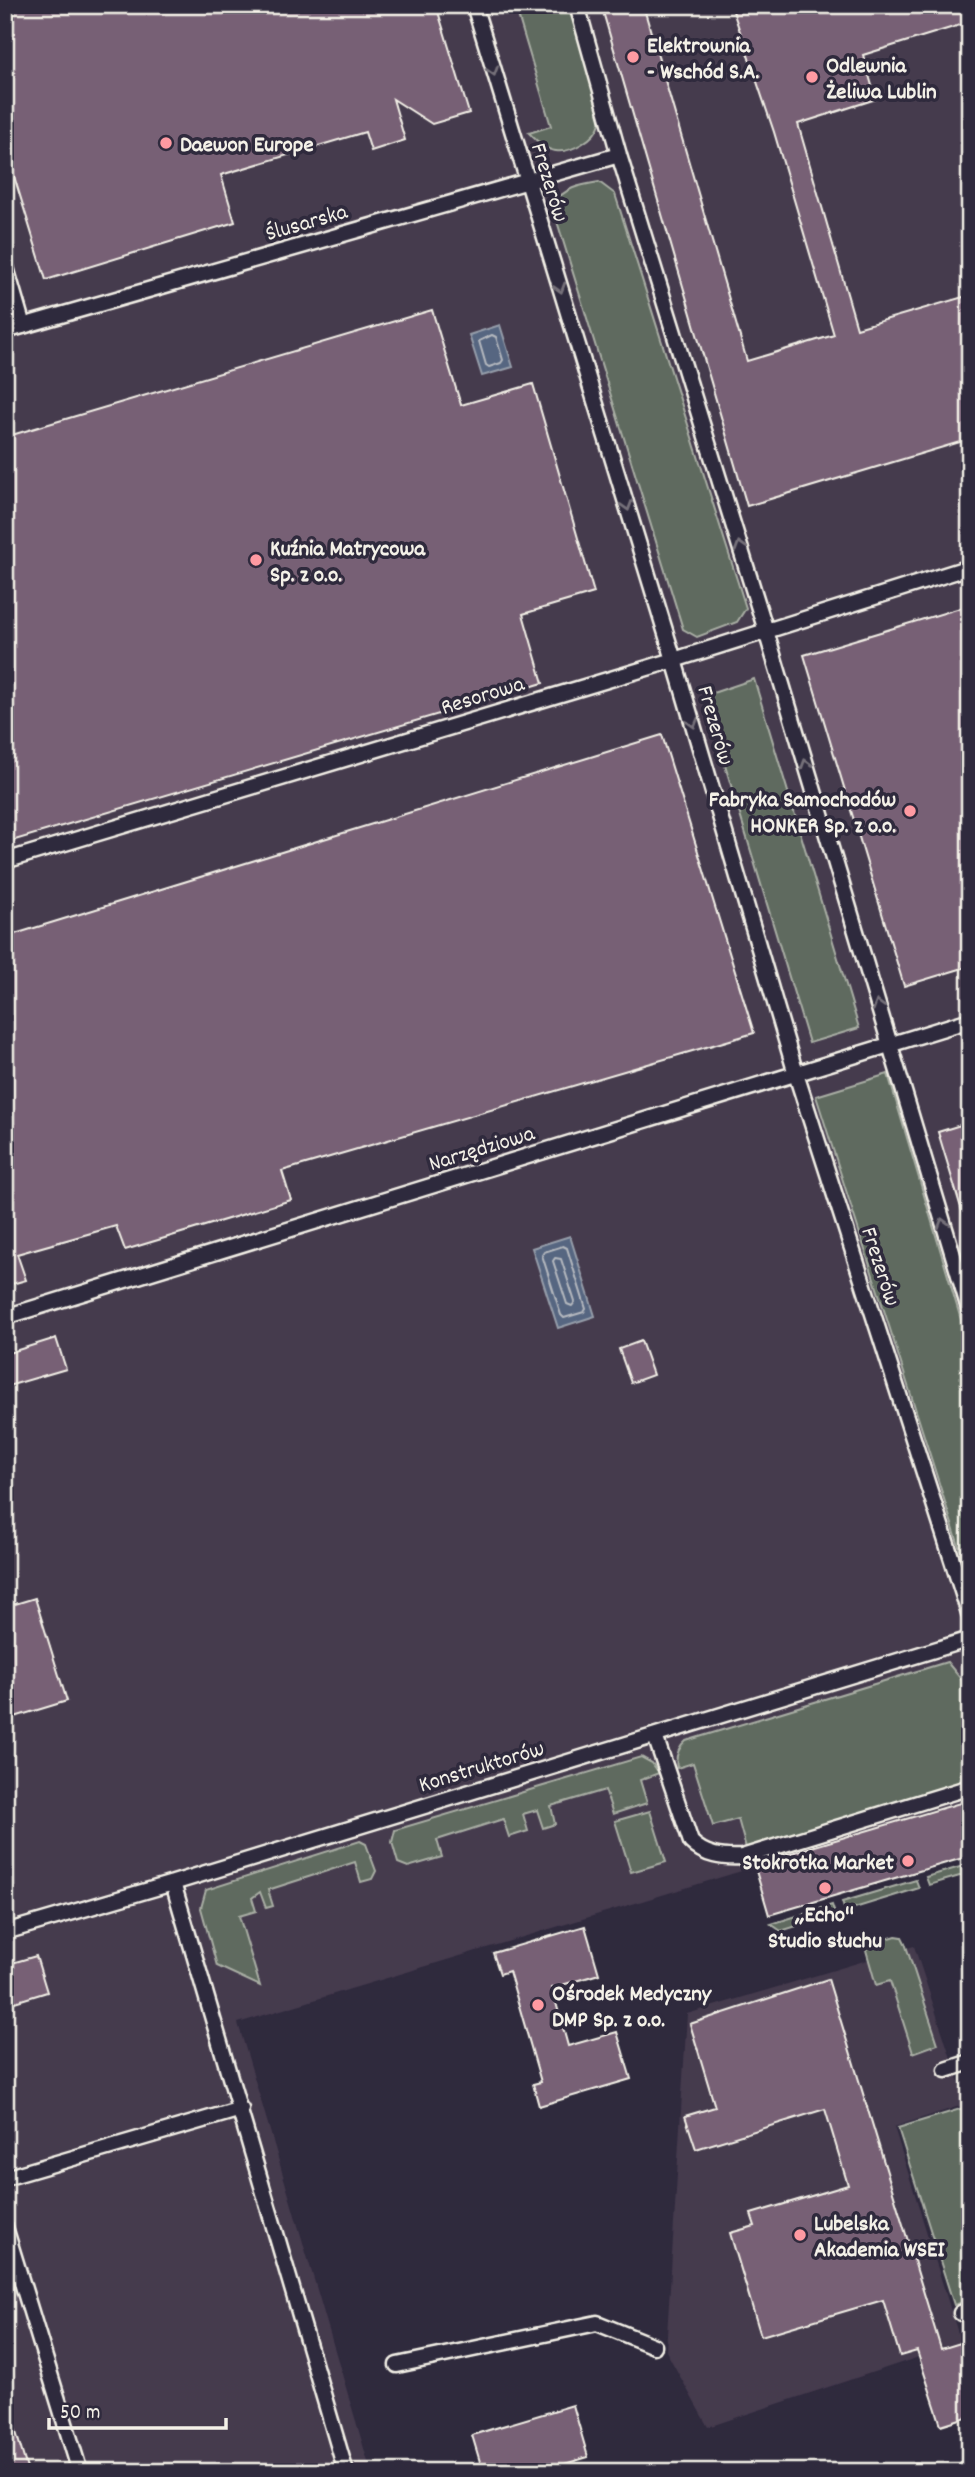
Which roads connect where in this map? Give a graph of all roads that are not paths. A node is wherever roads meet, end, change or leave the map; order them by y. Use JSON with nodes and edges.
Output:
{"nodes":[{"id":1,"x":474,"y":5,"type":"edge"},
{"id":2,"x":576,"y":5,"type":"edge"},
{"id":3,"x":619,"y":155,"type":"junction"},
{"id":4,"x":527,"y":181,"type":"junction"},
{"id":5,"x":5,"y":264,"type":"edge"},
{"id":6,"x":23,"y":326,"type":"junction"},
{"id":7,"x":5,"y":331,"type":"edge"},
{"id":8,"x":970,"y":567,"type":"edge"},
{"id":9,"x":766,"y":631,"type":"junction"},
{"id":10,"x":674,"y":660,"type":"junction"},
{"id":11,"x":5,"y":861,"type":"edge"},
{"id":12,"x":970,"y":1020,"type":"edge"},
{"id":13,"x":890,"y":1044,"type":"junction"},
{"id":14,"x":796,"y":1074,"type":"junction"},
{"id":15,"x":970,"y":1312,"type":"edge"},
{"id":16,"x":5,"y":1317,"type":"edge"},
{"id":17,"x":970,"y":1616,"type":"edge"},
{"id":18,"x":970,"y":1639,"type":"edge"},
{"id":19,"x":655,"y":1736,"type":"junction"},
{"id":20,"x":970,"y":1787,"type":"edge"},
{"id":21,"x":173,"y":1883,"type":"junction"},
{"id":22,"x":5,"y":1932,"type":"edge"},
{"id":23,"x":970,"y":2062,"type":"edge"},
{"id":24,"x":946,"y":2070,"type":"dead end"},
{"id":25,"x":241,"y":2109,"type":"junction"},
{"id":26,"x":5,"y":2178,"type":"edge"},
{"id":27,"x":5,"y":2227,"type":"edge"},
{"id":28,"x":654,"y":2346,"type":"dead end"},
{"id":29,"x":397,"y":2365,"type":"dead end"},
{"id":30,"x":80,"y":2472,"type":"edge"},
{"id":31,"x":346,"y":2472,"type":"edge"}],
"edges":[{"from":1,"to":4,"type":"lane","name":"Frezerów","one_way":true},
{"from":2,"to":3,"type":"lane"},
{"from":3,"to":4,"type":"lane","name":"Ślusarska"},
{"from":9,"to":3,"type":"lane","one_way":true},
{"from":4,"to":6,"type":"lane","name":"Ślusarska"},
{"from":4,"to":10,"type":"lane","name":"Frezerów","one_way":true},
{"from":5,"to":6,"type":"lane"},
{"from":6,"to":7,"type":"lane","name":"Ślusarska"},
{"from":8,"to":9,"type":"lane","name":"Resorowa"},
{"from":9,"to":10,"type":"lane","name":"Resorowa"},
{"from":13,"to":9,"type":"lane","one_way":true},
{"from":10,"to":11,"type":"lane","name":"Resorowa"},
{"from":10,"to":14,"type":"lane","name":"Frezerów","one_way":true},
{"from":12,"to":13,"type":"lane","name":"Narzędziowa"},
{"from":13,"to":14,"type":"lane","name":"Narzędziowa"},
{"from":15,"to":13,"type":"lane","one_way":true},
{"from":14,"to":16,"type":"lane","name":"Narzędziowa"},
{"from":14,"to":17,"type":"lane","name":"Frezerów"},
{"from":18,"to":19,"type":"lane","name":"Konstruktorów"},
{"from":19,"to":20,"type":"lane"},
{"from":19,"to":21,"type":"lane","name":"Konstruktorów"},
{"from":21,"to":22,"type":"lane","name":"Konstruktorów"},
{"from":21,"to":25,"type":"lane"},
{"from":23,"to":24,"type":"lane"},
{"from":25,"to":26,"type":"lane"},
{"from":25,"to":31,"type":"lane"},
{"from":27,"to":30,"type":"lane"},
{"from":28,"to":29,"type":"lane"}]}
